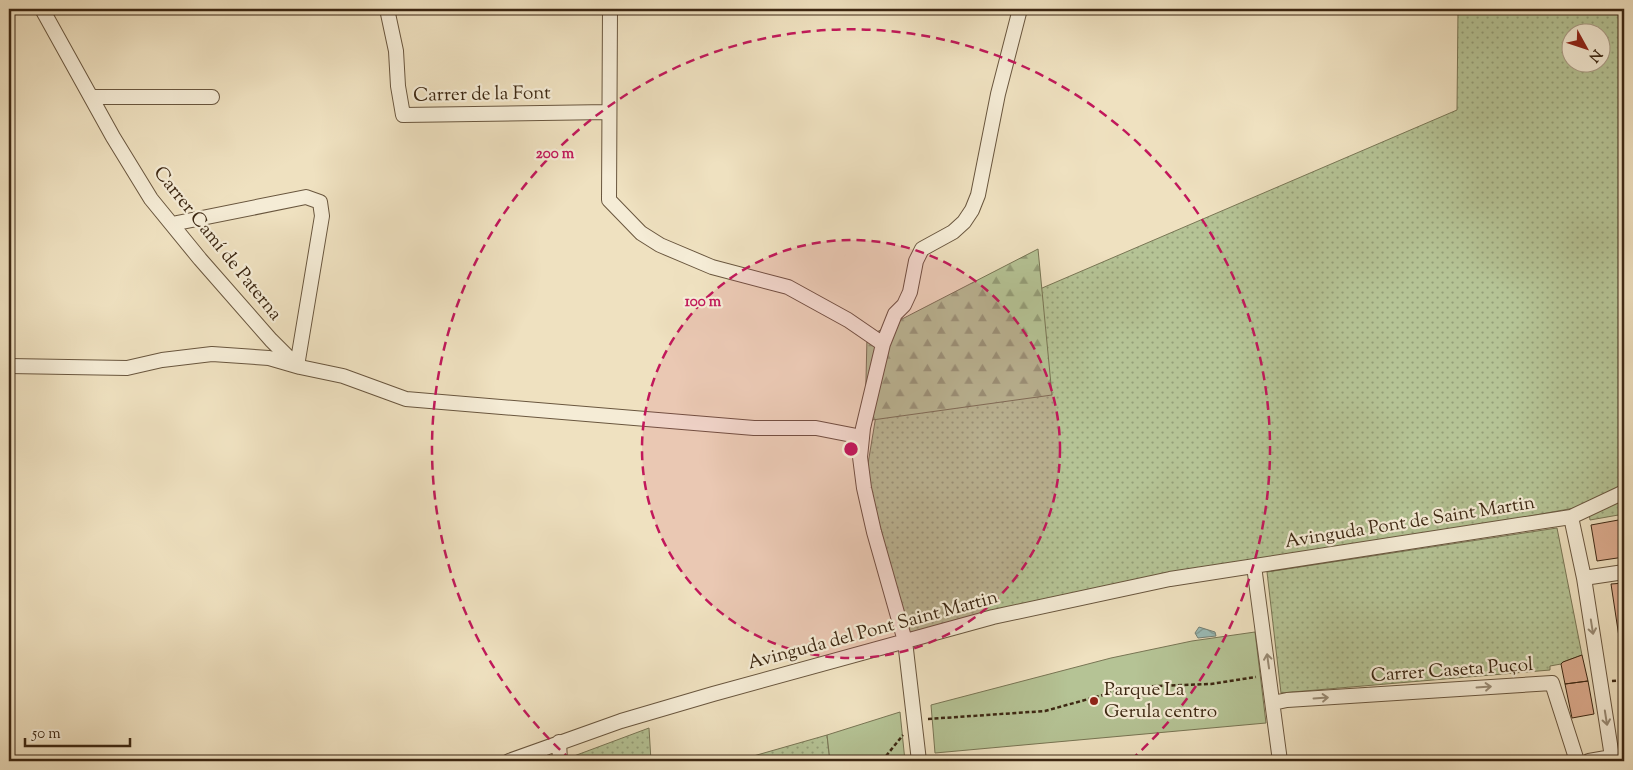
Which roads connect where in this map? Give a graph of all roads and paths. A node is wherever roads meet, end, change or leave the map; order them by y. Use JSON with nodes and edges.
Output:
{"nodes":[{"id":1,"x":42,"y":9,"type":"edge"},
{"id":2,"x":387,"y":9,"type":"edge"},
{"id":3,"x":610,"y":9,"type":"edge"},
{"id":4,"x":1020,"y":9,"type":"edge"},
{"id":5,"x":91,"y":96,"type":"junction"},
{"id":6,"x":212,"y":97,"type":"dead end"},
{"id":7,"x":609,"y":112,"type":"junction"},
{"id":8,"x":172,"y":224,"type":"junction"},
{"id":9,"x":883,"y":344,"type":"junction"},
{"id":10,"x":9,"y":366,"type":"edge"},
{"id":11,"x":296,"y":366,"type":"junction"},
{"id":12,"x":862,"y":437,"type":"junction"},
{"id":13,"x":1624,"y":492,"type":"edge"},
{"id":14,"x":1571,"y":518,"type":"junction"},
{"id":15,"x":1254,"y":566,"type":"junction"},
{"id":16,"x":1624,"y":572,"type":"edge"},
{"id":17,"x":1584,"y":578,"type":"junction"},
{"id":18,"x":905,"y":641,"type":"junction"},
{"id":19,"x":1270,"y":675,"type":"junction"},
{"id":20,"x":1273,"y":703,"type":"junction"},
{"id":21,"x":915,"y":720,"type":"junction"},
{"id":22,"x":559,"y":742,"type":"junction"},
{"id":23,"x":509,"y":761,"type":"edge"},
{"id":24,"x":560,"y":761,"type":"edge"},
{"id":25,"x":882,"y":761,"type":"edge"},
{"id":26,"x":919,"y":761,"type":"edge"},
{"id":27,"x":1280,"y":761,"type":"edge"},
{"id":28,"x":1577,"y":761,"type":"edge"},
{"id":29,"x":1589,"y":761,"type":"edge"}],
"edges":[{"from":1,"to":5,"type":"street","name":"Carrer Camí de Paterna"},
{"from":2,"to":7,"type":"street","name":"Carrer de la Font"},
{"from":3,"to":7,"type":"street"},
{"from":4,"to":9,"type":"street"},
{"from":5,"to":6,"type":"street"},
{"from":5,"to":8,"type":"street","name":"Carrer Camí de Paterna"},
{"from":7,"to":9,"type":"street"},
{"from":8,"to":11,"type":"street","name":"Carrer Camí de Paterna"},
{"from":8,"to":11,"type":"street"},
{"from":9,"to":12,"type":"street"},
{"from":10,"to":11,"type":"street"},
{"from":11,"to":12,"type":"street"},
{"from":12,"to":18,"type":"street"},
{"from":13,"to":14,"type":"street","name":"Avinguda Pont de Saint Martin"},
{"from":14,"to":15,"type":"street","name":"Avinguda Pont de Saint Martin"},
{"from":14,"to":17,"type":"street"},
{"from":15,"to":18,"type":"street","name":"Avinguda del Pont Saint Martin"},
{"from":19,"to":15,"type":"street","one_way":true},
{"from":16,"to":17,"type":"street"},
{"from":17,"to":29,"type":"street","one_way":true},
{"from":18,"to":21,"type":"street"},
{"from":18,"to":22,"type":"street","name":"Avinguda del Pont Saint Martin"},
{"from":19,"to":20,"type":"street"},
{"from":19,"to":21,"type":"path"},
{"from":20,"to":27,"type":"street"},
{"from":20,"to":28,"type":"street","name":"Carrer Caseta Puçol","one_way":true},
{"from":21,"to":25,"type":"path"},
{"from":21,"to":26,"type":"street"},
{"from":22,"to":23,"type":"street","name":"Avinguda del Pont Saint Martin"},
{"from":22,"to":24,"type":"street"}]}
